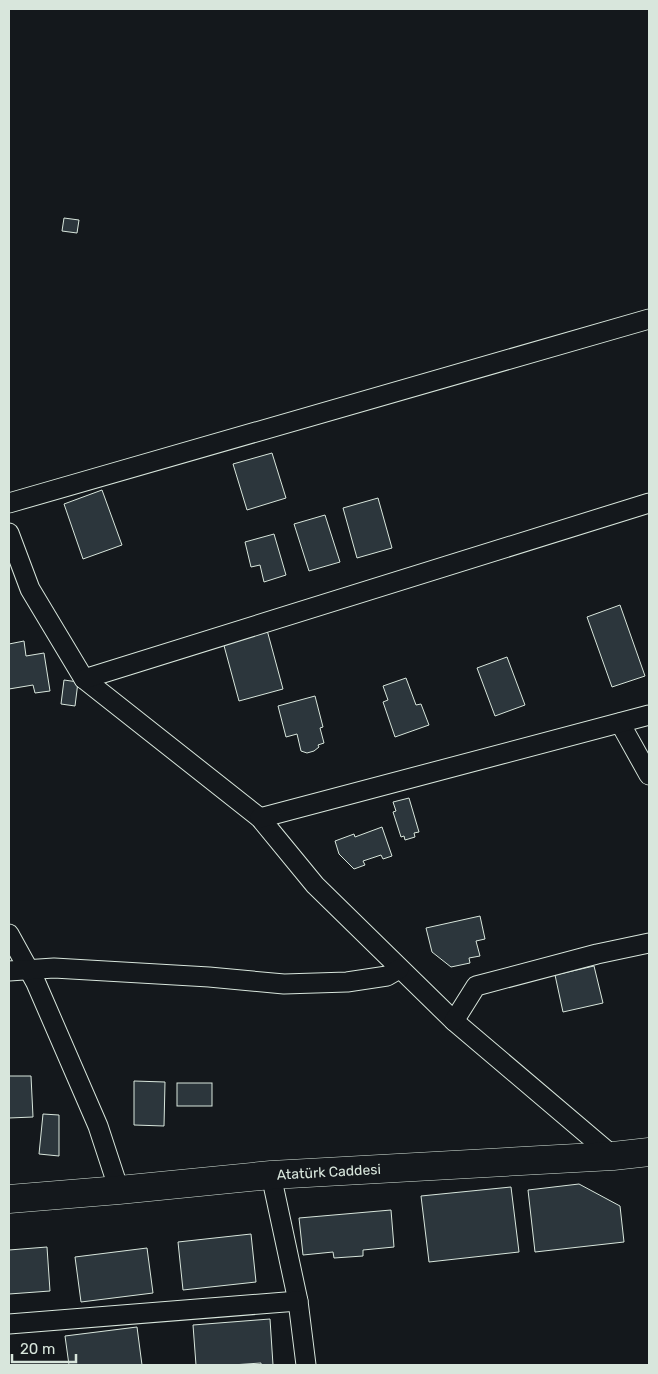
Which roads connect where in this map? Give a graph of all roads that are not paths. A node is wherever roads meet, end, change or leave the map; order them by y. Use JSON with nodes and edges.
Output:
{"nodes":[{"id":1,"x":649,"y":319,"type":"edge"},
{"id":2,"x":9,"y":503,"type":"edge"},
{"id":3,"x":649,"y":503,"type":"edge"},
{"id":4,"x":9,"y":533,"type":"edge"},
{"id":5,"x":84,"y":679,"type":"junction"},
{"id":6,"x":649,"y":715,"type":"edge"},
{"id":7,"x":620,"y":723,"type":"junction"},
{"id":8,"x":649,"y":775,"type":"edge"},
{"id":9,"x":260,"y":818,"type":"junction"},
{"id":10,"x":9,"y":934,"type":"edge"},
{"id":11,"x":649,"y":943,"type":"edge"},
{"id":12,"x":28,"y":969,"type":"junction"},
{"id":13,"x":399,"y":969,"type":"junction"},
{"id":14,"x":9,"y":971,"type":"edge"},
{"id":15,"x":454,"y":1021,"type":"junction"},
{"id":16,"x":649,"y":1152,"type":"edge"},
{"id":17,"x":613,"y":1156,"type":"junction"},
{"id":18,"x":271,"y":1176,"type":"junction"},
{"id":19,"x":119,"y":1190,"type":"junction"},
{"id":20,"x":9,"y":1199,"type":"edge"},
{"id":21,"x":298,"y":1301,"type":"junction"},
{"id":22,"x":9,"y":1324,"type":"edge"},
{"id":23,"x":306,"y":1365,"type":"edge"}],
"edges":[{"from":1,"to":2,"type":"street"},
{"from":3,"to":5,"type":"street"},
{"from":4,"to":5,"type":"street"},
{"from":5,"to":9,"type":"street"},
{"from":6,"to":7,"type":"street"},
{"from":7,"to":8,"type":"street"},
{"from":7,"to":9,"type":"street"},
{"from":9,"to":13,"type":"street"},
{"from":10,"to":12,"type":"street"},
{"from":11,"to":15,"type":"street"},
{"from":12,"to":13,"type":"street"},
{"from":12,"to":14,"type":"street"},
{"from":12,"to":19,"type":"street"},
{"from":13,"to":15,"type":"street"},
{"from":15,"to":17,"type":"street"},
{"from":16,"to":17,"type":"main road","name":"Atatürk Caddesi"},
{"from":17,"to":18,"type":"main road","name":"Atatürk Caddesi"},
{"from":18,"to":19,"type":"main road","name":"Atatürk Caddesi"},
{"from":18,"to":21,"type":"street"},
{"from":19,"to":20,"type":"main road","name":"Atatürk Caddesi"},
{"from":21,"to":22,"type":"street"},
{"from":21,"to":23,"type":"street"}]}
